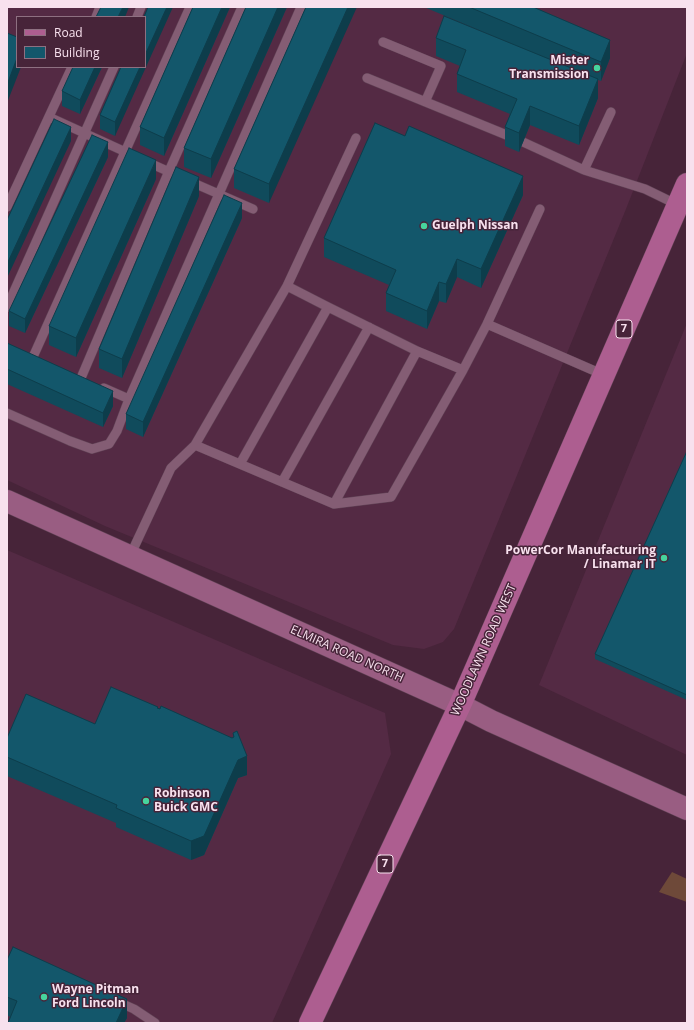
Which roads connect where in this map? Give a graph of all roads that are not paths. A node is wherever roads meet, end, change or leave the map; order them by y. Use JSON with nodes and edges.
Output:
{"nodes":[{"id":1,"x":190,"y":7,"type":"edge"},
{"id":2,"x":242,"y":7,"type":"edge"},
{"id":3,"x":301,"y":7,"type":"edge"},
{"id":4,"x":383,"y":42,"type":"dead end"},
{"id":5,"x":72,"y":68,"type":"edge"},
{"id":6,"x":114,"y":68,"type":"edge"},
{"id":7,"x":367,"y":78,"type":"dead end"},
{"id":8,"x":425,"y":102,"type":"junction"},
{"id":9,"x":611,"y":112,"type":"dead end"},
{"id":10,"x":49,"y":117,"type":"junction"},
{"id":11,"x":84,"y":134,"type":"junction"},
{"id":12,"x":509,"y":136,"type":"edge"},
{"id":13,"x":356,"y":138,"type":"dead end"},
{"id":14,"x":523,"y":142,"type":"edge"},
{"id":15,"x":125,"y":151,"type":"junction"},
{"id":16,"x":584,"y":170,"type":"junction"},
{"id":17,"x":169,"y":171,"type":"junction"},
{"id":18,"x":687,"y":184,"type":"edge"},
{"id":19,"x":218,"y":194,"type":"junction"},
{"id":20,"x":678,"y":205,"type":"junction"},
{"id":21,"x":7,"y":207,"type":"edge"},
{"id":22,"x":252,"y":209,"type":"dead end"},
{"id":23,"x":540,"y":209,"type":"dead end"},
{"id":24,"x":287,"y":286,"type":"junction"},
{"id":25,"x":328,"y":307,"type":"junction"},
{"id":26,"x":7,"y":308,"type":"edge"},
{"id":27,"x":487,"y":324,"type":"junction"},
{"id":28,"x":369,"y":327,"type":"junction"},
{"id":29,"x":417,"y":350,"type":"junction"},
{"id":30,"x":33,"y":357,"type":"edge"},
{"id":31,"x":462,"y":370,"type":"junction"},
{"id":32,"x":604,"y":375,"type":"junction"},
{"id":33,"x":129,"y":399,"type":"junction"},
{"id":34,"x":7,"y":413,"type":"edge"},
{"id":35,"x":195,"y":445,"type":"junction"},
{"id":36,"x":240,"y":464,"type":"junction"},
{"id":37,"x":282,"y":482,"type":"junction"},
{"id":38,"x":7,"y":501,"type":"edge"},
{"id":39,"x":334,"y":504,"type":"junction"},
{"id":40,"x":130,"y":556,"type":"junction"},
{"id":41,"x":460,"y":705,"type":"junction"},
{"id":42,"x":687,"y":809,"type":"edge"},
{"id":43,"x":106,"y":996,"type":"edge"},
{"id":44,"x":152,"y":1022,"type":"edge"},
{"id":45,"x":310,"y":1023,"type":"edge"}],
"edges":[{"from":1,"to":15,"type":"lane"},
{"from":2,"to":17,"type":"lane"},
{"from":3,"to":19,"type":"lane"},
{"from":4,"to":8,"type":"lane"},
{"from":5,"to":10,"type":"lane"},
{"from":6,"to":11,"type":"lane"},
{"from":7,"to":8,"type":"lane"},
{"from":8,"to":12,"type":"lane"},
{"from":9,"to":16,"type":"lane"},
{"from":10,"to":11,"type":"lane"},
{"from":10,"to":21,"type":"lane"},
{"from":11,"to":15,"type":"lane"},
{"from":11,"to":26,"type":"lane"},
{"from":13,"to":24,"type":"lane"},
{"from":14,"to":16,"type":"lane"},
{"from":15,"to":17,"type":"lane"},
{"from":15,"to":30,"type":"lane"},
{"from":16,"to":20,"type":"lane"},
{"from":17,"to":19,"type":"lane"},
{"from":17,"to":33,"type":"lane"},
{"from":18,"to":20,"type":"main road","name":"WOODLAWN ROAD WEST","number":"7"},
{"from":19,"to":22,"type":"lane"},
{"from":19,"to":33,"type":"lane"},
{"from":20,"to":32,"type":"main road","name":"WOODLAWN ROAD WEST","number":"7"},
{"from":23,"to":27,"type":"lane"},
{"from":24,"to":25,"type":"lane"},
{"from":24,"to":35,"type":"lane"},
{"from":25,"to":28,"type":"lane"},
{"from":25,"to":36,"type":"lane"},
{"from":27,"to":31,"type":"lane"},
{"from":27,"to":32,"type":"lane"},
{"from":28,"to":29,"type":"lane"},
{"from":28,"to":37,"type":"lane"},
{"from":29,"to":31,"type":"lane"},
{"from":29,"to":39,"type":"lane"},
{"from":31,"to":39,"type":"lane"},
{"from":32,"to":41,"type":"main road","name":"WOODLAWN ROAD WEST","number":"7"},
{"from":33,"to":34,"type":"lane"},
{"from":35,"to":36,"type":"lane"},
{"from":35,"to":40,"type":"lane"},
{"from":36,"to":37,"type":"lane"},
{"from":37,"to":39,"type":"lane"},
{"from":38,"to":40,"type":"main road","name":"ELMIRA ROAD NORTH"},
{"from":40,"to":41,"type":"main road","name":"ELMIRA ROAD NORTH"},
{"from":41,"to":42,"type":"main road","name":"ELMIRA ROAD NORTH"},
{"from":41,"to":45,"type":"main road","name":"WOODLAWN ROAD WEST","number":"7"},
{"from":43,"to":44,"type":"lane"}]}
